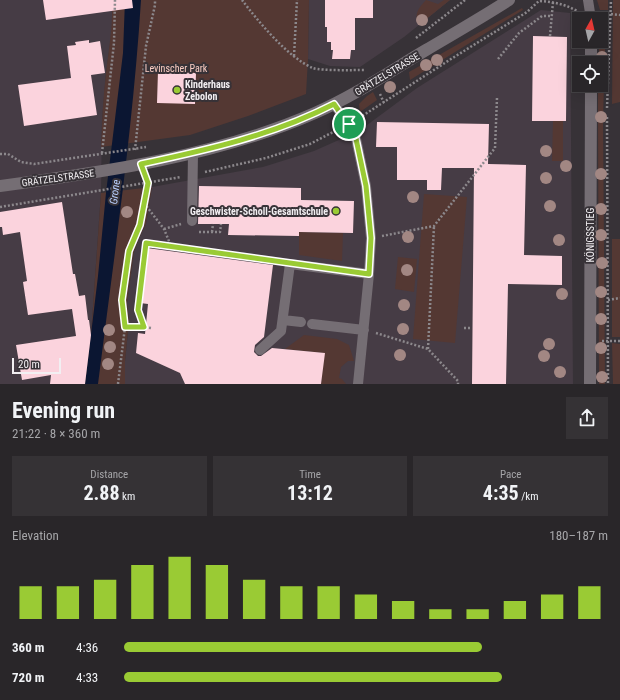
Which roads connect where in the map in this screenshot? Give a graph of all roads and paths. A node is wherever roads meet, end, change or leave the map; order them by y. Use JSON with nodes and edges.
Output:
{"nodes":[{"id":1,"x":115,"y":0,"type":"edge"},
{"id":2,"x":155,"y":0,"type":"edge"},
{"id":3,"x":242,"y":0,"type":"edge"},
{"id":4,"x":298,"y":0,"type":"edge"},
{"id":5,"x":465,"y":0,"type":"edge"},
{"id":6,"x":508,"y":0,"type":"edge"},
{"id":7,"x":540,"y":0,"type":"edge"},
{"id":8,"x":588,"y":0,"type":"edge"},
{"id":9,"x":611,"y":0,"type":"edge"},
{"id":10,"x":552,"y":2,"type":"junction"},
{"id":11,"x":579,"y":12,"type":"dead end"},
{"id":12,"x":590,"y":12,"type":"edge"},
{"id":13,"x":611,"y":14,"type":"junction"},
{"id":14,"x":620,"y":14,"type":"edge"},
{"id":15,"x":552,"y":16,"type":"junction"},
{"id":16,"x":550,"y":36,"type":"dead end"},
{"id":17,"x":411,"y":42,"type":"dead end"},
{"id":18,"x":294,"y":56,"type":"junction"},
{"id":19,"x":498,"y":59,"type":"dead end"},
{"id":20,"x":361,"y":73,"type":"dead end"},
{"id":21,"x":591,"y":92,"type":"edge"},
{"id":22,"x":497,"y":98,"type":"dead end"},
{"id":23,"x":334,"y":104,"type":"junction"},
{"id":24,"x":349,"y":124,"type":"junction"},
{"id":25,"x":151,"y":147,"type":"dead end"},
{"id":26,"x":135,"y":148,"type":"junction"},
{"id":27,"x":102,"y":153,"type":"junction"},
{"id":28,"x":193,"y":153,"type":"junction"},
{"id":29,"x":0,"y":154,"type":"edge"},
{"id":30,"x":138,"y":165,"type":"junction"},
{"id":31,"x":193,"y":174,"type":"junction"},
{"id":32,"x":148,"y":183,"type":"junction"},
{"id":33,"x":0,"y":186,"type":"edge"},
{"id":34,"x":144,"y":202,"type":"junction"},
{"id":35,"x":0,"y":207,"type":"edge"},
{"id":36,"x":192,"y":221,"type":"dead end"},
{"id":37,"x":212,"y":224,"type":"dead end"},
{"id":38,"x":221,"y":224,"type":"dead end"},
{"id":39,"x":434,"y":226,"type":"junction"},
{"id":40,"x":199,"y":232,"type":"dead end"},
{"id":41,"x":212,"y":232,"type":"junction"},
{"id":42,"x":371,"y":238,"type":"junction"},
{"id":43,"x":171,"y":246,"type":"junction"},
{"id":44,"x":290,"y":264,"type":"junction"},
{"id":45,"x":369,"y":274,"type":"junction"},
{"id":46,"x":620,"y":298,"type":"edge"},
{"id":47,"x":608,"y":300,"type":"junction"},
{"id":48,"x":283,"y":320,"type":"junction"},
{"id":49,"x":301,"y":322,"type":"dead end"},
{"id":50,"x":312,"y":324,"type":"dead end"},
{"id":51,"x":125,"y":327,"type":"junction"},
{"id":52,"x":144,"y":327,"type":"junction"},
{"id":53,"x":151,"y":328,"type":"dead end"},
{"id":54,"x":464,"y":328,"type":"dead end"},
{"id":55,"x":470,"y":328,"type":"dead end"},
{"id":56,"x":364,"y":330,"type":"junction"},
{"id":57,"x":428,"y":349,"type":"junction"},
{"id":58,"x":260,"y":350,"type":"dead end"},
{"id":59,"x":118,"y":384,"type":"edge"},
{"id":60,"x":358,"y":384,"type":"edge"},
{"id":61,"x":458,"y":384,"type":"edge"},
{"id":62,"x":590,"y":384,"type":"edge"},
{"id":63,"x":608,"y":384,"type":"edge"}],
"edges":[{"from":1,"to":27,"type":"path"},
{"from":2,"to":26,"type":"path"},
{"from":3,"to":18,"type":"path"},
{"from":4,"to":18,"type":"path"},
{"from":5,"to":17,"type":"path"},
{"from":6,"to":23,"type":"street","name":"GRÄTZELSTRASSE"},
{"from":7,"to":10,"type":"path"},
{"from":7,"to":24,"type":"path"},
{"from":8,"to":12,"type":"lane"},
{"from":9,"to":13,"type":"path"},
{"from":10,"to":11,"type":"path"},
{"from":10,"to":15,"type":"path"},
{"from":13,"to":14,"type":"path"},
{"from":13,"to":47,"type":"path"},
{"from":15,"to":16,"type":"path"},
{"from":15,"to":19,"type":"path"},
{"from":18,"to":20,"type":"path"},
{"from":21,"to":62,"type":"street","name":"KÖNIGSSTIEG"},
{"from":22,"to":39,"type":"path"},
{"from":23,"to":24,"type":"lane"},
{"from":23,"to":28,"type":"street","name":"GRÄTZELSTRASSE"},
{"from":24,"to":31,"type":"path"},
{"from":24,"to":42,"type":"lane"},
{"from":25,"to":26,"type":"path"},
{"from":26,"to":27,"type":"path"},
{"from":26,"to":30,"type":"path"},
{"from":27,"to":29,"type":"path"},
{"from":28,"to":30,"type":"street","name":"GRÄTZELSTRASSE"},
{"from":28,"to":31,"type":"lane"},
{"from":30,"to":32,"type":"path"},
{"from":30,"to":33,"type":"street","name":"GRÄTZELSTRASSE"},
{"from":31,"to":32,"type":"path"},
{"from":31,"to":36,"type":"lane"},
{"from":32,"to":34,"type":"path"},
{"from":32,"to":35,"type":"path"},
{"from":34,"to":43,"type":"path"},
{"from":34,"to":51,"type":"path"},
{"from":37,"to":41,"type":"path"},
{"from":38,"to":41,"type":"path"},
{"from":39,"to":42,"type":"path"},
{"from":39,"to":57,"type":"path"},
{"from":40,"to":41,"type":"path"},
{"from":42,"to":45,"type":"lane"},
{"from":43,"to":44,"type":"path"},
{"from":43,"to":52,"type":"path"},
{"from":44,"to":45,"type":"lane"},
{"from":44,"to":48,"type":"lane"},
{"from":45,"to":56,"type":"lane"},
{"from":46,"to":47,"type":"path"},
{"from":47,"to":63,"type":"path"},
{"from":48,"to":49,"type":"lane"},
{"from":48,"to":58,"type":"lane"},
{"from":50,"to":56,"type":"lane"},
{"from":51,"to":52,"type":"path"},
{"from":51,"to":59,"type":"path"},
{"from":52,"to":53,"type":"path"},
{"from":54,"to":55,"type":"path"},
{"from":56,"to":57,"type":"path"},
{"from":56,"to":60,"type":"lane"},
{"from":57,"to":61,"type":"path"}]}
